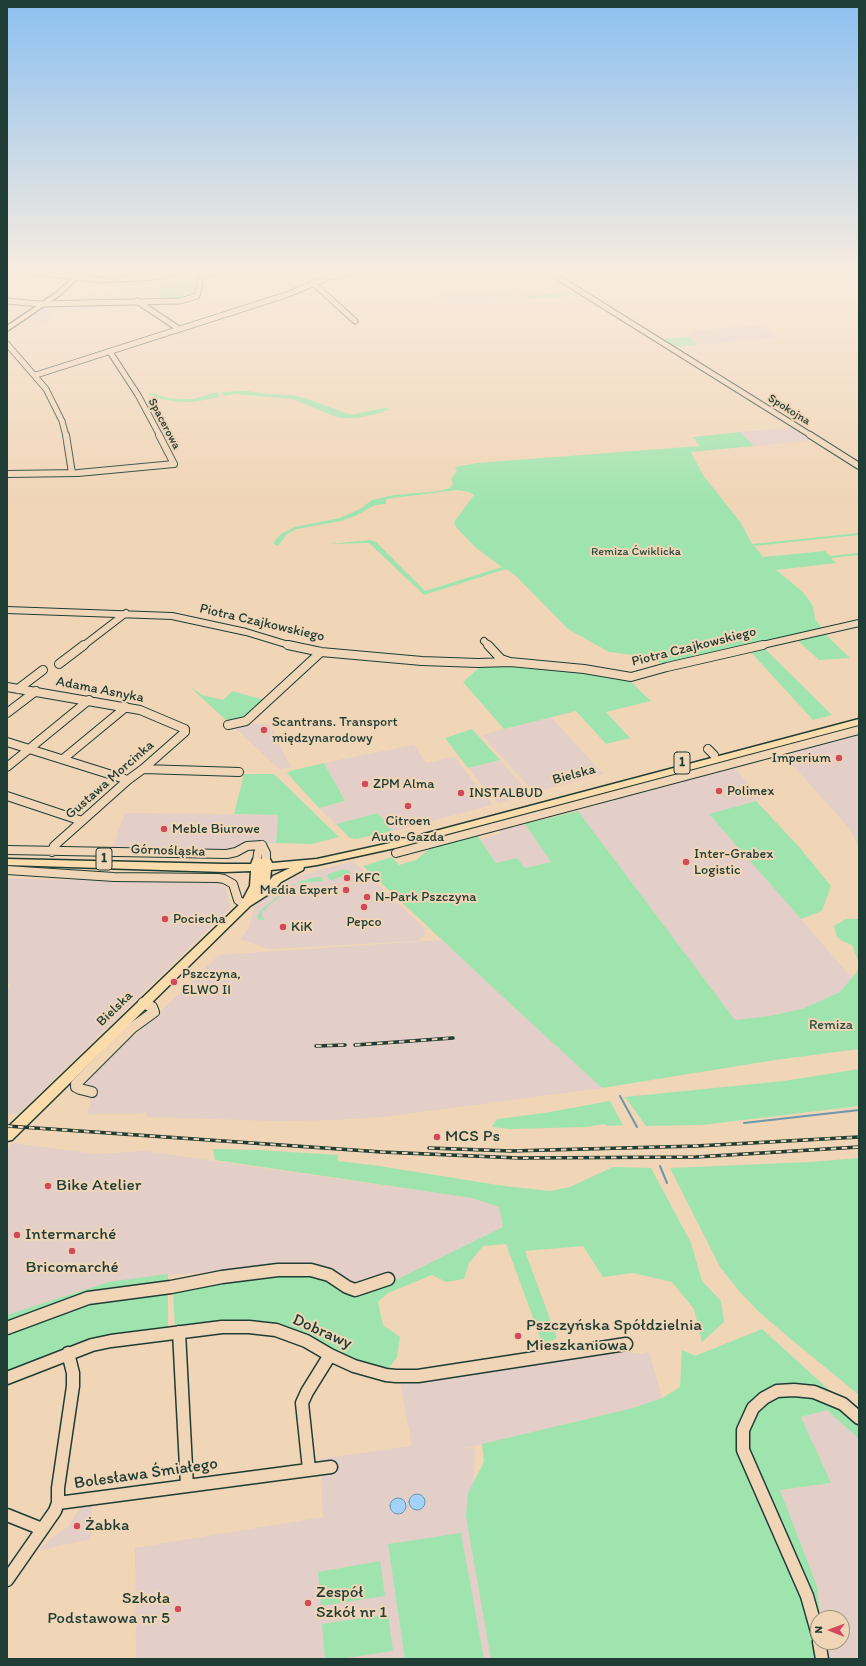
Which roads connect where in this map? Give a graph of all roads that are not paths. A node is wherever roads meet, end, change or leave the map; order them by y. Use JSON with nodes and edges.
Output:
{"nodes":[{"id":1,"x":11,"y":348,"type":"edge"},
{"id":2,"x":123,"y":348,"type":"edge"},
{"id":3,"x":670,"y":348,"type":"edge"},
{"id":4,"x":110,"y":352,"type":"junction"},
{"id":5,"x":36,"y":375,"type":"junction"},
{"id":6,"x":859,"y":466,"type":"edge"},
{"id":7,"x":72,"y":473,"type":"junction"},
{"id":8,"x":7,"y":474,"type":"edge"},
{"id":9,"x":7,"y":610,"type":"edge"},
{"id":10,"x":126,"y":613,"type":"junction"},
{"id":11,"x":859,"y":622,"type":"edge"},
{"id":12,"x":484,"y":641,"type":"dead end"},
{"id":13,"x":321,"y":652,"type":"junction"},
{"id":14,"x":510,"y":662,"type":"junction"},
{"id":15,"x":59,"y":664,"type":"dead end"},
{"id":16,"x":43,"y":670,"type":"dead end"},
{"id":17,"x":7,"y":687,"type":"edge"},
{"id":18,"x":18,"y":689,"type":"junction"},
{"id":19,"x":36,"y":691,"type":"junction"},
{"id":20,"x":89,"y":700,"type":"junction"},
{"id":21,"x":126,"y":707,"type":"junction"},
{"id":22,"x":7,"y":714,"type":"edge"},
{"id":23,"x":859,"y":716,"type":"edge"},
{"id":24,"x":859,"y":722,"type":"edge"},
{"id":25,"x":228,"y":725,"type":"dead end"},
{"id":26,"x":185,"y":729,"type":"joint"},
{"id":27,"x":859,"y":730,"type":"edge"},
{"id":28,"x":804,"y":734,"type":"junction"},
{"id":29,"x":7,"y":742,"type":"edge"},
{"id":30,"x":771,"y":746,"type":"junction"},
{"id":31,"x":792,"y":748,"type":"junction"},
{"id":32,"x":30,"y":749,"type":"junction"},
{"id":33,"x":63,"y":759,"type":"junction"},
{"id":34,"x":7,"y":767,"type":"edge"},
{"id":35,"x":143,"y":770,"type":"junction"},
{"id":36,"x":239,"y":772,"type":"dead end"},
{"id":37,"x":128,"y":780,"type":"junction"},
{"id":38,"x":7,"y":796,"type":"edge"},
{"id":39,"x":82,"y":821,"type":"junction"},
{"id":40,"x":7,"y":850,"type":"edge"},
{"id":41,"x":52,"y":852,"type":"junction"},
{"id":42,"x":396,"y":854,"type":"dead end"},
{"id":43,"x":7,"y":857,"type":"edge"},
{"id":44,"x":7,"y":862,"type":"edge"},
{"id":45,"x":317,"y":862,"type":"junction"},
{"id":46,"x":262,"y":864,"type":"junction"},
{"id":47,"x":224,"y":868,"type":"junction"},
{"id":48,"x":7,"y":870,"type":"edge"},
{"id":49,"x":258,"y":890,"type":"junction"},
{"id":50,"x":245,"y":904,"type":"junction"},
{"id":51,"x":143,"y":1003,"type":"junction"},
{"id":52,"x":92,"y":1092,"type":"dead end"},
{"id":53,"x":7,"y":1136,"type":"edge"},
{"id":54,"x":388,"y":1279,"type":"dead end"},
{"id":55,"x":7,"y":1328,"type":"edge"},
{"id":56,"x":179,"y":1332,"type":"junction"},
{"id":57,"x":626,"y":1344,"type":"dead end"},
{"id":58,"x":68,"y":1353,"type":"junction"},
{"id":59,"x":330,"y":1355,"type":"junction"},
{"id":60,"x":7,"y":1378,"type":"edge"},
{"id":61,"x":859,"y":1418,"type":"edge"},
{"id":62,"x":331,"y":1467,"type":"dead end"},
{"id":63,"x":309,"y":1469,"type":"junction"},
{"id":64,"x":186,"y":1486,"type":"junction"},
{"id":65,"x":58,"y":1503,"type":"junction"},
{"id":66,"x":7,"y":1515,"type":"edge"},
{"id":67,"x":42,"y":1529,"type":"junction"},
{"id":68,"x":7,"y":1580,"type":"edge"},
{"id":69,"x":811,"y":1610,"type":"edge"}],
"edges":[{"from":1,"to":5,"type":"street"},
{"from":2,"to":4,"type":"street"},
{"from":3,"to":6,"type":"street","name":"Spokojna"},
{"from":4,"to":5,"type":"street"},
{"from":4,"to":7,"type":"street","name":"Spacerowa"},
{"from":5,"to":7,"type":"street"},
{"from":7,"to":8,"type":"street"},
{"from":9,"to":10,"type":"street","name":"Piotra Czajkowskiego"},
{"from":10,"to":13,"type":"street","name":"Piotra Czajkowskiego"},
{"from":10,"to":15,"type":"street"},
{"from":11,"to":14,"type":"street","name":"Piotra Czajkowskiego"},
{"from":12,"to":14,"type":"street","name":"Piotra Czajkowskiego"},
{"from":13,"to":14,"type":"street","name":"Piotra Czajkowskiego"},
{"from":13,"to":25,"type":"street"},
{"from":16,"to":18,"type":"street"},
{"from":17,"to":18,"type":"street","name":"Adama Asnyka"},
{"from":18,"to":19,"type":"street","name":"Adama Asnyka"},
{"from":19,"to":20,"type":"street","name":"Adama Asnyka"},
{"from":19,"to":22,"type":"street"},
{"from":20,"to":21,"type":"street","name":"Adama Asnyka"},
{"from":20,"to":32,"type":"street"},
{"from":21,"to":26,"type":"street","name":"Adama Asnyka"},
{"from":21,"to":33,"type":"street"},
{"from":23,"to":28,"type":"main road","number":"1"},
{"from":24,"to":28,"type":"main road","number":"1"},
{"from":26,"to":35,"type":"street","name":"Gustawa Morcinka"},
{"from":27,"to":31,"type":"street"},
{"from":28,"to":30,"type":"main road","name":"Bielska","number":"1"},
{"from":28,"to":46,"type":"main road","name":"Bielska","number":"1"},
{"from":29,"to":32,"type":"street"},
{"from":30,"to":31,"type":"main road"},
{"from":30,"to":45,"type":"main road","name":"Bielska","number":"1"},
{"from":31,"to":42,"type":"street"},
{"from":32,"to":33,"type":"street"},
{"from":32,"to":34,"type":"street"},
{"from":33,"to":37,"type":"street"},
{"from":35,"to":36,"type":"street"},
{"from":35,"to":37,"type":"street","name":"Gustawa Morcinka"},
{"from":37,"to":39,"type":"street","name":"Gustawa Morcinka"},
{"from":38,"to":39,"type":"street"},
{"from":39,"to":41,"type":"street","name":"Gustawa Morcinka"},
{"from":40,"to":41,"type":"street"},
{"from":41,"to":46,"type":"street"},
{"from":43,"to":46,"type":"main road","name":"Górnośląska","number":"1"},
{"from":44,"to":47,"type":"main road","name":"Górnośląska","number":"1"},
{"from":45,"to":46,"type":"main road","name":"Bielska","number":"1"},
{"from":45,"to":49,"type":"main road","name":"Bielska"},
{"from":46,"to":47,"type":"main road","name":"Górnośląska","number":"1"},
{"from":46,"to":49,"type":"main road"},
{"from":47,"to":49,"type":"main road"},
{"from":48,"to":50,"type":"street"},
{"from":49,"to":50,"type":"main road","name":"Bielska"},
{"from":50,"to":51,"type":"main road","name":"Bielska"},
{"from":51,"to":52,"type":"street"},
{"from":51,"to":53,"type":"main road","name":"Bielska"},
{"from":54,"to":55,"type":"street"},
{"from":56,"to":58,"type":"street","name":"Dobrawy"},
{"from":56,"to":59,"type":"street","name":"Dobrawy"},
{"from":56,"to":64,"type":"street"},
{"from":57,"to":59,"type":"street","name":"Dobrawy"},
{"from":58,"to":60,"type":"street","name":"Dobrawy"},
{"from":58,"to":65,"type":"street"},
{"from":59,"to":63,"type":"street"},
{"from":61,"to":69,"type":"street"},
{"from":62,"to":63,"type":"street","name":"Bolesława Śmiałego"},
{"from":63,"to":64,"type":"street","name":"Bolesława Śmiałego"},
{"from":64,"to":65,"type":"street","name":"Bolesława Śmiałego"},
{"from":65,"to":67,"type":"street","name":"Bolesława Śmiałego"},
{"from":66,"to":67,"type":"street"},
{"from":67,"to":68,"type":"street","name":"Bolesława Śmiałego"}]}
